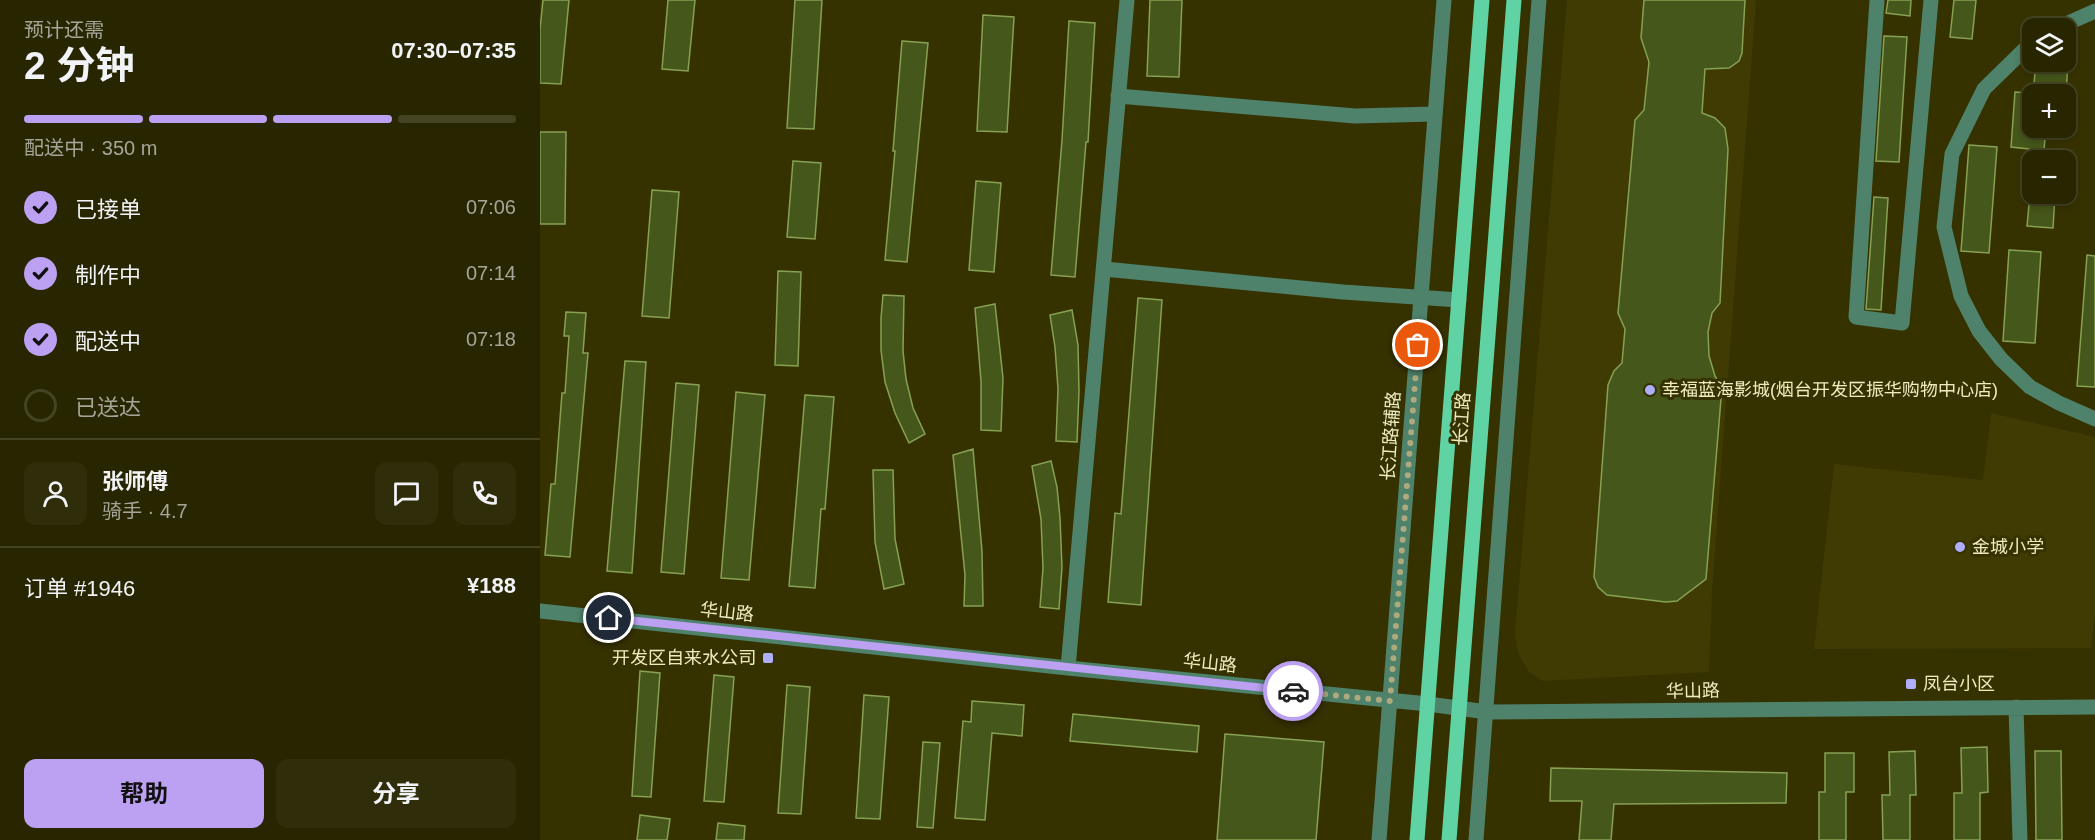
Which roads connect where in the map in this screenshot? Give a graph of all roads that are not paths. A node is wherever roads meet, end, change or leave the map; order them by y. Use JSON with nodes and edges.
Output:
{"nodes":[{"id":1,"x":1127,"y":0,"type":"edge"},
{"id":2,"x":1444,"y":0,"type":"edge"},
{"id":3,"x":1482,"y":0,"type":"edge"},
{"id":4,"x":1514,"y":0,"type":"edge"},
{"id":5,"x":1539,"y":0,"type":"edge"},
{"id":6,"x":1877,"y":0,"type":"edge"},
{"id":7,"x":1931,"y":0,"type":"edge"},
{"id":8,"x":2095,"y":11,"type":"edge"},
{"id":9,"x":2076,"y":20,"type":"edge"},
{"id":10,"x":2022,"y":52,"type":"edge"},
{"id":11,"x":1118,"y":96,"type":"junction"},
{"id":12,"x":1435,"y":114,"type":"junction"},
{"id":13,"x":1104,"y":269,"type":"junction"},
{"id":14,"x":1421,"y":298,"type":"junction"},
{"id":15,"x":1459,"y":300,"type":"junction"},
{"id":16,"x":2095,"y":418,"type":"edge"},
{"id":17,"x":540,"y":611,"type":"edge"},
{"id":18,"x":1068,"y":668,"type":"junction"},
{"id":19,"x":1390,"y":701,"type":"junction"},
{"id":20,"x":1428,"y":704,"type":"junction"},
{"id":21,"x":2016,"y":707,"type":"junction"},
{"id":22,"x":2095,"y":707,"type":"edge"},
{"id":23,"x":1459,"y":710,"type":"junction"},
{"id":24,"x":1487,"y":712,"type":"junction"},
{"id":25,"x":1379,"y":840,"type":"edge"},
{"id":26,"x":1417,"y":840,"type":"edge"},
{"id":27,"x":1449,"y":840,"type":"edge"},
{"id":28,"x":1476,"y":840,"type":"edge"},
{"id":29,"x":2020,"y":840,"type":"edge"}],
"edges":[{"from":1,"to":11,"type":"street"},
{"from":2,"to":12,"type":"street","name":"长江路辅路"},
{"from":3,"to":15,"type":"main road","name":"长江路"},
{"from":4,"to":23,"type":"main road","name":"长江路"},
{"from":5,"to":24,"type":"street"},
{"from":6,"to":7,"type":"street"},
{"from":8,"to":9,"type":"street"},
{"from":10,"to":16,"type":"street"},
{"from":11,"to":12,"type":"street"},
{"from":11,"to":13,"type":"street"},
{"from":12,"to":14,"type":"street","name":"长江路辅路"},
{"from":13,"to":14,"type":"street"},
{"from":13,"to":18,"type":"street"},
{"from":14,"to":15,"type":"street"},
{"from":14,"to":19,"type":"street","name":"长江路辅路"},
{"from":15,"to":20,"type":"main road","name":"长江路"},
{"from":17,"to":18,"type":"street","name":"华山路"},
{"from":18,"to":19,"type":"street","name":"华山路"},
{"from":19,"to":20,"type":"street","name":"华山路"},
{"from":19,"to":25,"type":"street","name":"长江路辅路"},
{"from":20,"to":23,"type":"street","name":"华山路"},
{"from":20,"to":26,"type":"main road","name":"长江路"},
{"from":21,"to":22,"type":"street","name":"华山路"},
{"from":21,"to":24,"type":"street","name":"华山路"},
{"from":21,"to":29,"type":"street"},
{"from":23,"to":24,"type":"street","name":"华山路"},
{"from":23,"to":27,"type":"main road","name":"长江路"},
{"from":24,"to":28,"type":"street"}]}
